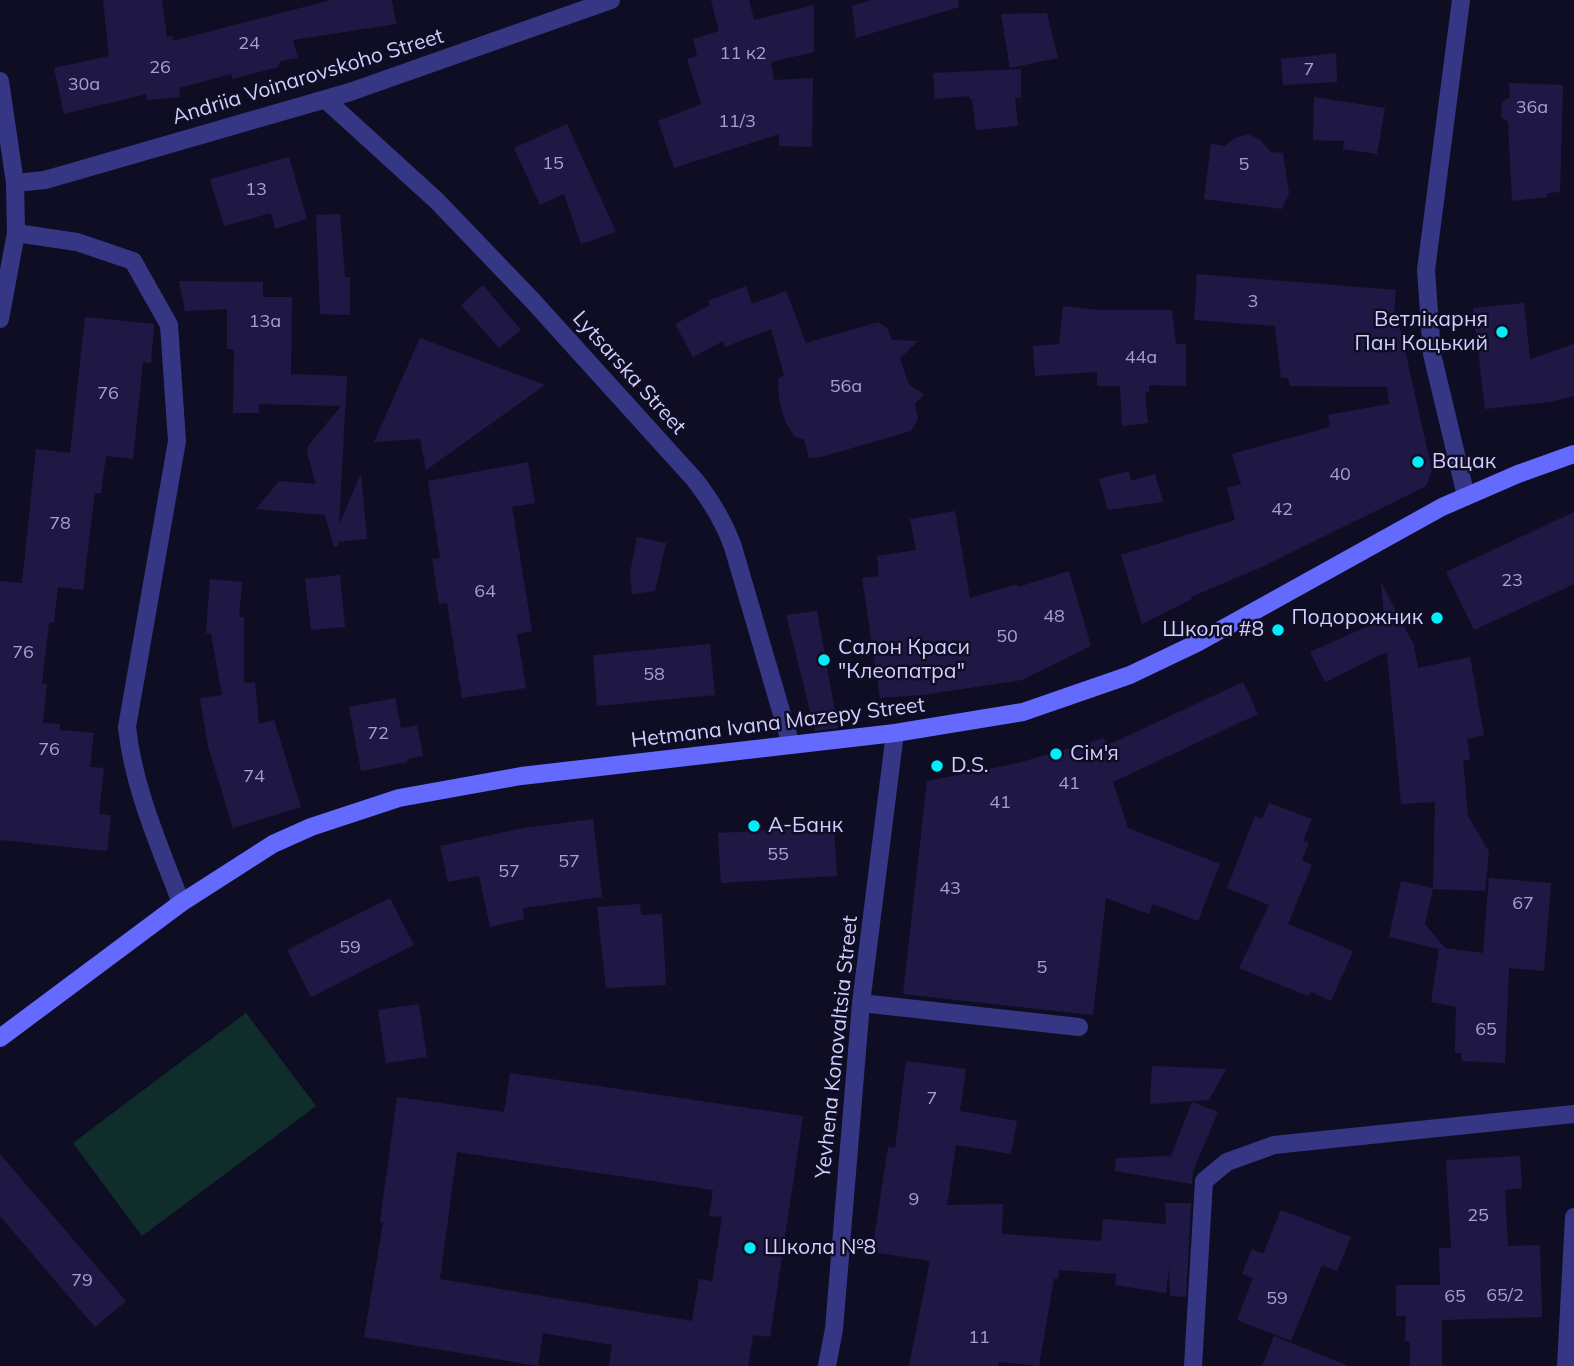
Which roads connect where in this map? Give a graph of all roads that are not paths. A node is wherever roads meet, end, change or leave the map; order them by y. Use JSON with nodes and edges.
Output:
{"nodes":[{"id":1,"x":611,"y":0,"type":"edge"},
{"id":2,"x":1461,"y":0,"type":"edge"},
{"id":3,"x":0,"y":81,"type":"edge"},
{"id":4,"x":325,"y":99,"type":"junction"},
{"id":5,"x":15,"y":183,"type":"junction"},
{"id":6,"x":16,"y":233,"type":"junction"},
{"id":7,"x":0,"y":319,"type":"edge"},
{"id":8,"x":1574,"y":454,"type":"edge"},
{"id":9,"x":1466,"y":496,"type":"junction"},
{"id":10,"x":895,"y":733,"type":"junction"},
{"id":11,"x":791,"y":745,"type":"junction"},
{"id":12,"x":181,"y":903,"type":"junction"},
{"id":13,"x":861,"y":1003,"type":"junction"},
{"id":14,"x":1079,"y":1027,"type":"dead end"},
{"id":15,"x":0,"y":1038,"type":"edge"},
{"id":16,"x":1574,"y":1114,"type":"edge"},
{"id":17,"x":1574,"y":1217,"type":"edge"},
{"id":18,"x":827,"y":1366,"type":"edge"},
{"id":19,"x":1194,"y":1366,"type":"edge"},
{"id":20,"x":1566,"y":1366,"type":"edge"}],
"edges":[{"from":1,"to":4,"type":"street","name":"Andriia Voinarovskoho Street"},
{"from":2,"to":9,"type":"street"},
{"from":3,"to":5,"type":"street"},
{"from":4,"to":5,"type":"street","name":"Andriia Voinarovskoho Street"},
{"from":4,"to":11,"type":"street","name":"Lytsarska Street"},
{"from":5,"to":6,"type":"street"},
{"from":6,"to":7,"type":"street"},
{"from":6,"to":12,"type":"street"},
{"from":8,"to":9,"type":"main road","name":"Hetmana Ivana Mazepy Street"},
{"from":9,"to":10,"type":"main road","name":"Hetmana Ivana Mazepy Street"},
{"from":10,"to":11,"type":"main road","name":"Hetmana Ivana Mazepy Street"},
{"from":10,"to":13,"type":"street","name":"Yevhena Konovaltsia Street"},
{"from":11,"to":12,"type":"main road","name":"Hetmana Ivana Mazepy Street"},
{"from":12,"to":15,"type":"main road","name":"Hetmana Ivana Mazepy Street"},
{"from":13,"to":14,"type":"street"},
{"from":13,"to":18,"type":"street","name":"Yevhena Konovaltsia Street"},
{"from":16,"to":19,"type":"street"},
{"from":17,"to":20,"type":"street"}]}
